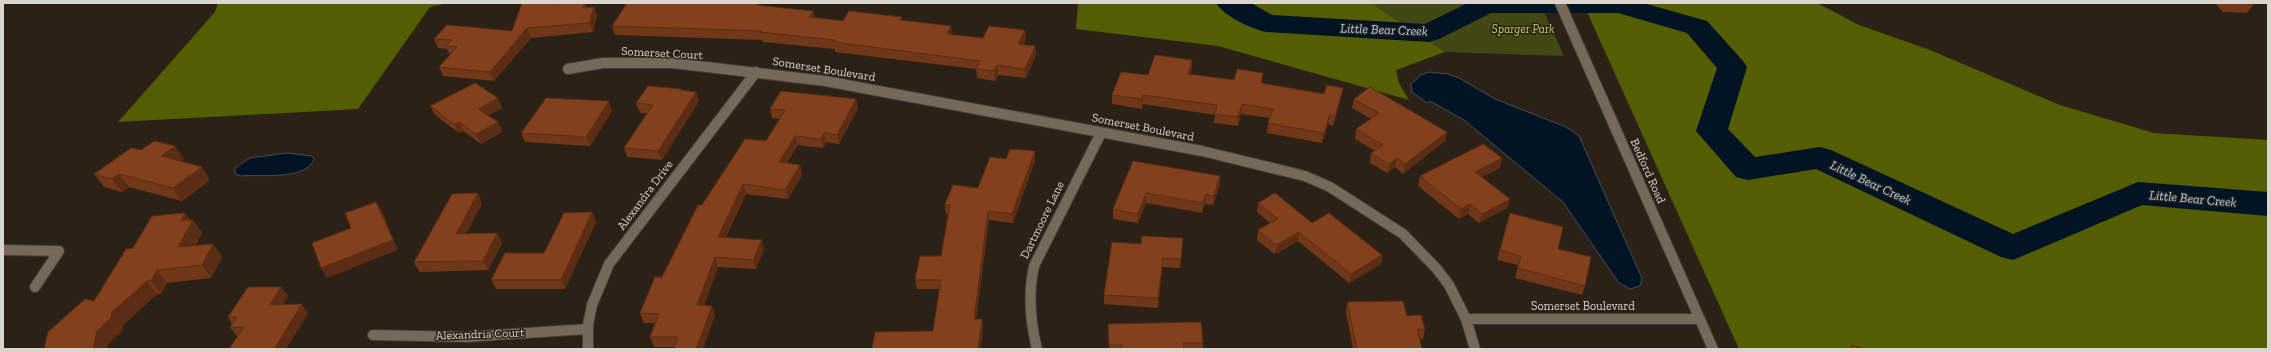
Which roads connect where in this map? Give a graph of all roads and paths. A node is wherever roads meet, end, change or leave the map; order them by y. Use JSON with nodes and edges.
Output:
{"nodes":[{"id":1,"x":1560,"y":3,"type":"edge"},
{"id":2,"x":568,"y":69,"type":"dead end"},
{"id":3,"x":756,"y":72,"type":"junction"},
{"id":4,"x":1101,"y":133,"type":"junction"},
{"id":5,"x":3,"y":250,"type":"edge"},
{"id":6,"x":35,"y":287,"type":"dead end"},
{"id":7,"x":1466,"y":319,"type":"junction"},
{"id":8,"x":1700,"y":320,"type":"junction"},
{"id":9,"x":587,"y":330,"type":"junction"},
{"id":10,"x":373,"y":335,"type":"dead end"},
{"id":11,"x":588,"y":349,"type":"edge"},
{"id":12,"x":1036,"y":349,"type":"edge"},
{"id":13,"x":1475,"y":349,"type":"edge"},
{"id":14,"x":1713,"y":349,"type":"edge"}],
"edges":[{"from":1,"to":8,"type":"street","name":"Bedford Road"},
{"from":2,"to":3,"type":"street","name":"Somerset Court"},
{"from":3,"to":4,"type":"street","name":"Somerset Boulevard"},
{"from":3,"to":9,"type":"street","name":"Alexandra Drive"},
{"from":4,"to":7,"type":"street","name":"Somerset Boulevard"},
{"from":4,"to":12,"type":"street","name":"Dartmoore Lane"},
{"from":5,"to":6,"type":"street"},
{"from":7,"to":8,"type":"street","name":"Somerset Boulevard"},
{"from":7,"to":13,"type":"street","name":"Somerset Boulevard"},
{"from":8,"to":14,"type":"street","name":"Bedford Road"},
{"from":9,"to":10,"type":"street","name":"Alexandria Court"},
{"from":9,"to":11,"type":"street","name":"Alexandra Drive"}]}
